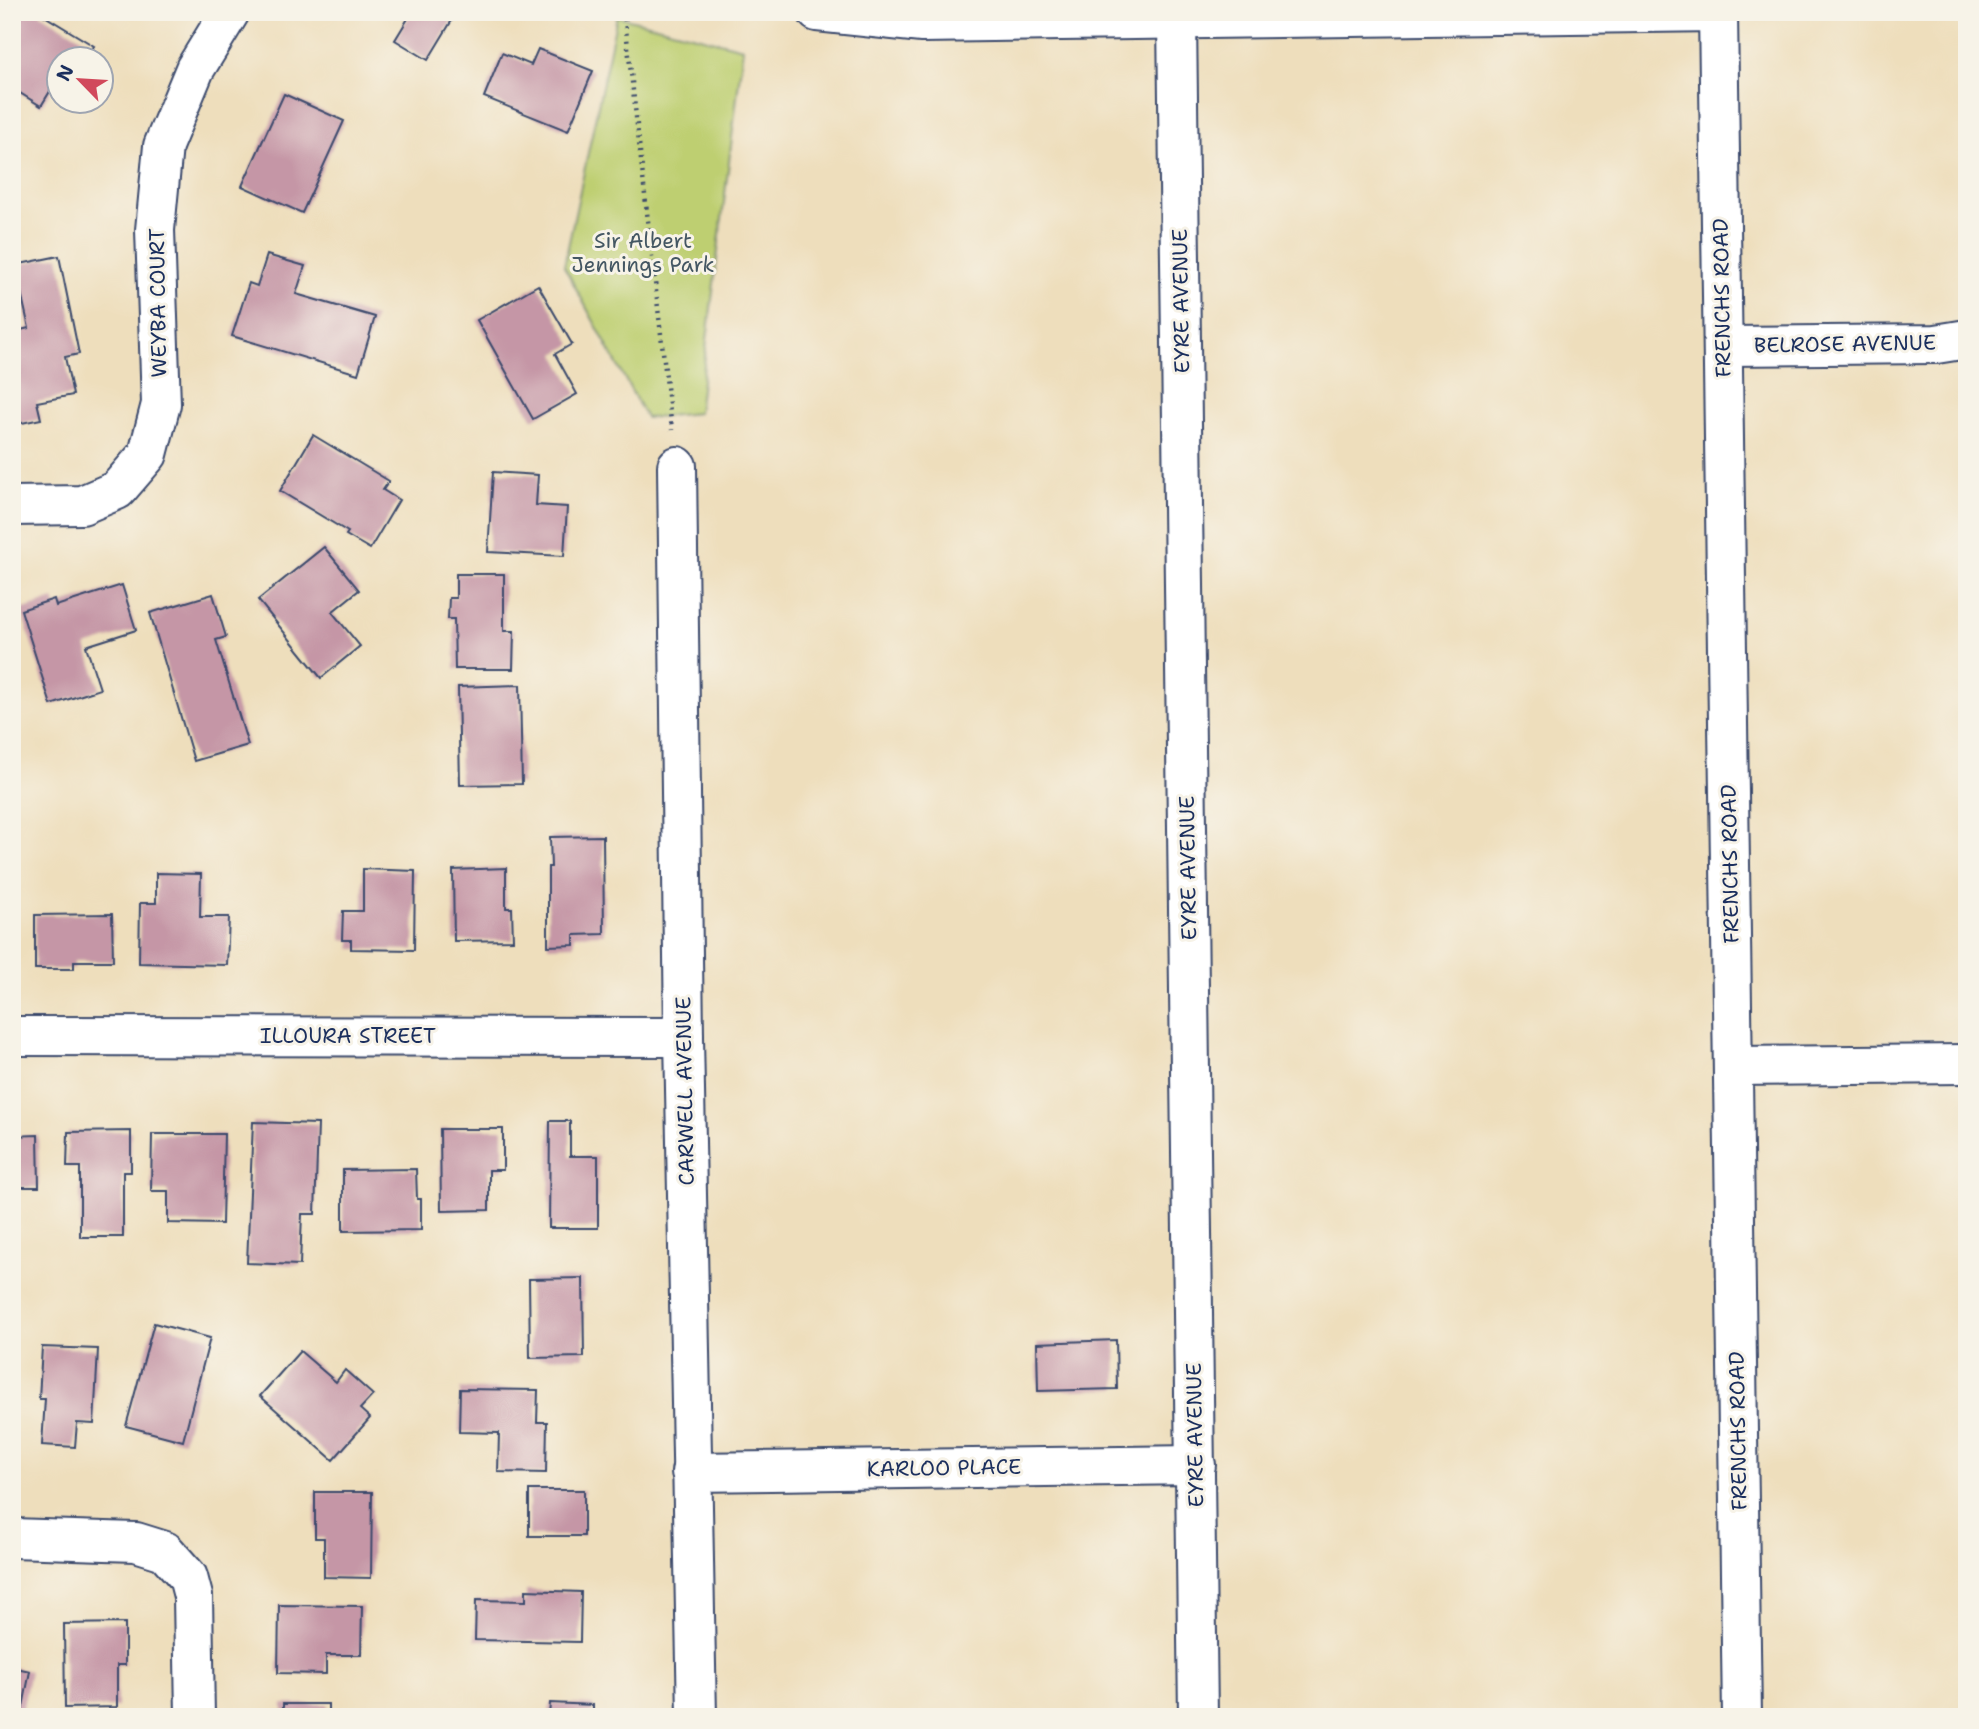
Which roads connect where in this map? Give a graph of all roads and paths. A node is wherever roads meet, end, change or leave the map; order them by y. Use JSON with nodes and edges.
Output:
{"nodes":[{"id":1,"x":230,"y":12,"type":"edge"},
{"id":2,"x":624,"y":12,"type":"edge"},
{"id":3,"x":817,"y":12,"type":"edge"},
{"id":4,"x":1718,"y":12,"type":"edge"},
{"id":5,"x":1177,"y":19,"type":"junction"},
{"id":6,"x":1967,"y":339,"type":"edge"},
{"id":7,"x":1723,"y":346,"type":"junction"},
{"id":8,"x":677,"y":466,"type":"joint"},
{"id":9,"x":12,"y":506,"type":"edge"},
{"id":10,"x":12,"y":1036,"type":"edge"},
{"id":11,"x":684,"y":1037,"type":"junction"},
{"id":12,"x":1967,"y":1064,"type":"edge"},
{"id":13,"x":1733,"y":1066,"type":"junction"},
{"id":14,"x":1196,"y":1465,"type":"junction"},
{"id":15,"x":691,"y":1472,"type":"junction"},
{"id":16,"x":12,"y":1538,"type":"edge"},
{"id":17,"x":195,"y":1717,"type":"edge"},
{"id":18,"x":697,"y":1717,"type":"edge"},
{"id":19,"x":1198,"y":1717,"type":"edge"},
{"id":20,"x":1742,"y":1717,"type":"edge"}],
"edges":[{"from":1,"to":9,"type":"street","name":"WEYBA COURT"},
{"from":2,"to":8,"type":"path"},
{"from":3,"to":5,"type":"street"},
{"from":4,"to":5,"type":"street"},
{"from":4,"to":7,"type":"street","name":"FRENCHS ROAD"},
{"from":5,"to":14,"type":"street","name":"EYRE AVENUE"},
{"from":6,"to":7,"type":"street","name":"BELROSE AVENUE"},
{"from":7,"to":13,"type":"street","name":"FRENCHS ROAD"},
{"from":8,"to":11,"type":"street","name":"CARWELL AVENUE"},
{"from":10,"to":11,"type":"street","name":"ILLOURA STREET"},
{"from":11,"to":15,"type":"street","name":"CARWELL AVENUE"},
{"from":12,"to":13,"type":"street"},
{"from":13,"to":20,"type":"street","name":"FRENCHS ROAD"},
{"from":14,"to":15,"type":"street","name":"KARLOO PLACE"},
{"from":14,"to":19,"type":"street","name":"EYRE AVENUE"},
{"from":15,"to":18,"type":"street","name":"CARWELL AVENUE"},
{"from":16,"to":17,"type":"street"}]}
